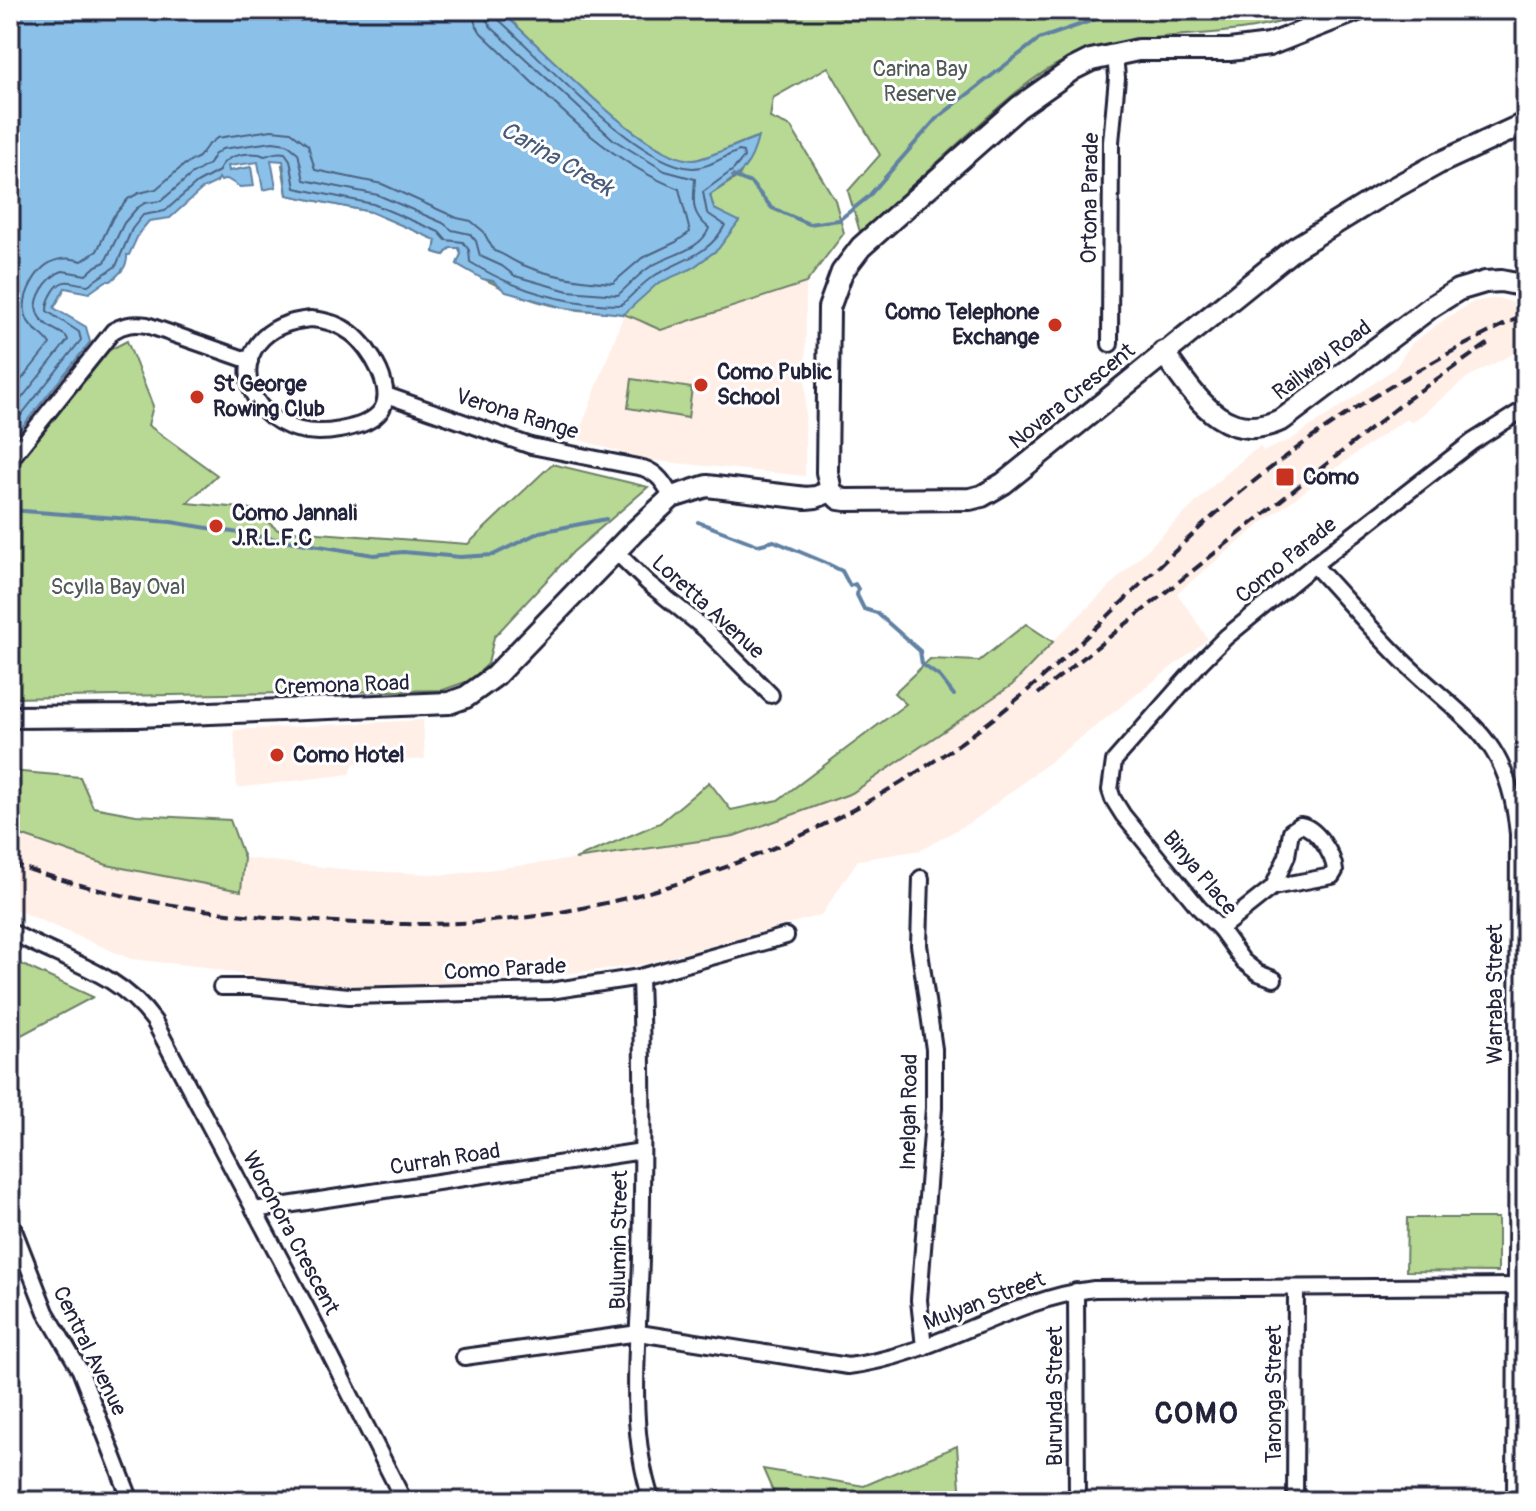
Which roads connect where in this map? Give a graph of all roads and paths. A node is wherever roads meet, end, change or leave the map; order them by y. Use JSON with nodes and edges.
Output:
{"nodes":[{"id":1,"x":1358,"y":10,"type":"edge"},
{"id":2,"x":1115,"y":53,"type":"junction"},
{"id":3,"x":1526,"y":123,"type":"edge"},
{"id":4,"x":1526,"y":286,"type":"edge"},
{"id":5,"x":1110,"y":344,"type":"dead end"},
{"id":6,"x":1163,"y":352,"type":"junction"},
{"id":7,"x":250,"y":361,"type":"junction"},
{"id":8,"x":386,"y":395,"type":"junction"},
{"id":9,"x":1526,"y":408,"type":"edge"},
{"id":10,"x":10,"y":460,"type":"edge"},
{"id":11,"x":831,"y":491,"type":"junction"},
{"id":12,"x":672,"y":497,"type":"junction"},
{"id":13,"x":615,"y":551,"type":"junction"},
{"id":14,"x":1314,"y":565,"type":"junction"},
{"id":15,"x":771,"y":695,"type":"dead end"},
{"id":16,"x":10,"y":717,"type":"edge"},
{"id":17,"x":1110,"y":781,"type":"joint"},
{"id":18,"x":1522,"y":832,"type":"edge"},
{"id":19,"x":921,"y":878,"type":"dead end"},
{"id":20,"x":1273,"y":887,"type":"junction"},
{"id":21,"x":1220,"y":929,"type":"junction"},
{"id":22,"x":10,"y":931,"type":"edge"},
{"id":23,"x":786,"y":936,"type":"dead end"},
{"id":24,"x":640,"y":977,"type":"junction"},
{"id":25,"x":1274,"y":979,"type":"dead end"},
{"id":26,"x":221,"y":987,"type":"dead end"},
{"id":27,"x":642,"y":1151,"type":"junction"},
{"id":28,"x":254,"y":1210,"type":"junction"},
{"id":29,"x":10,"y":1220,"type":"edge"},
{"id":30,"x":1521,"y":1286,"type":"edge"},
{"id":31,"x":1296,"y":1288,"type":"junction"},
{"id":32,"x":1076,"y":1291,"type":"junction"},
{"id":33,"x":639,"y":1333,"type":"junction"},
{"id":34,"x":924,"y":1347,"type":"junction"},
{"id":35,"x":464,"y":1357,"type":"dead end"},
{"id":36,"x":131,"y":1501,"type":"edge"},
{"id":37,"x":404,"y":1501,"type":"edge"},
{"id":38,"x":652,"y":1501,"type":"edge"},
{"id":39,"x":1077,"y":1501,"type":"edge"},
{"id":40,"x":1295,"y":1501,"type":"edge"},
{"id":41,"x":1515,"y":1501,"type":"edge"}],
"edges":[{"from":1,"to":2,"type":"street"},
{"from":2,"to":5,"type":"street","name":"Ortona Parade"},
{"from":2,"to":11,"type":"street"},
{"from":3,"to":6,"type":"street","name":"Novara Crescent"},
{"from":4,"to":6,"type":"street","name":"Railway Road"},
{"from":6,"to":11,"type":"street","name":"Novara Crescent"},
{"from":7,"to":8,"type":"street"},
{"from":7,"to":8,"type":"street"},
{"from":7,"to":10,"type":"street"},
{"from":8,"to":12,"type":"street","name":"Verona Range"},
{"from":9,"to":14,"type":"street","name":"Como Parade"},
{"from":11,"to":12,"type":"street","name":"Novara Crescent"},
{"from":12,"to":13,"type":"street","name":"Novara Crescent"},
{"from":13,"to":15,"type":"street","name":"Loretta Avenue"},
{"from":13,"to":16,"type":"street","name":"Cremona Road"},
{"from":14,"to":17,"type":"street","name":"Como Parade"},
{"from":14,"to":18,"type":"street","name":"Warraba Street"},
{"from":17,"to":21,"type":"street","name":"Binya Place"},
{"from":18,"to":30,"type":"street","name":"Warraba Street"},
{"from":19,"to":34,"type":"street","name":"Inelgah Road"},
{"from":20,"to":20,"type":"street"},
{"from":20,"to":21,"type":"street"},
{"from":21,"to":25,"type":"street","name":"Binya Place"},
{"from":22,"to":28,"type":"street","name":"Woronora Crescent"},
{"from":23,"to":24,"type":"street","name":"Como Parade"},
{"from":24,"to":26,"type":"street","name":"Como Parade"},
{"from":24,"to":27,"type":"street","name":"Bulumin Street"},
{"from":27,"to":28,"type":"street","name":"Currah Road"},
{"from":27,"to":33,"type":"street","name":"Bulumin Street"},
{"from":28,"to":37,"type":"street","name":"Woronora Crescent"},
{"from":29,"to":36,"type":"street","name":"Central Avenue"},
{"from":30,"to":31,"type":"street","name":"Mulyan Street"},
{"from":30,"to":41,"type":"street","name":"Warraba Street"},
{"from":31,"to":32,"type":"street","name":"Mulyan Street"},
{"from":31,"to":40,"type":"street","name":"Taronga Street"},
{"from":32,"to":34,"type":"street","name":"Mulyan Street"},
{"from":32,"to":39,"type":"street","name":"Burunda Street"},
{"from":33,"to":34,"type":"street","name":"Mulyan Street"},
{"from":33,"to":35,"type":"street","name":"Mulyan Street"},
{"from":33,"to":38,"type":"street","name":"Bulumin Street"}]}
